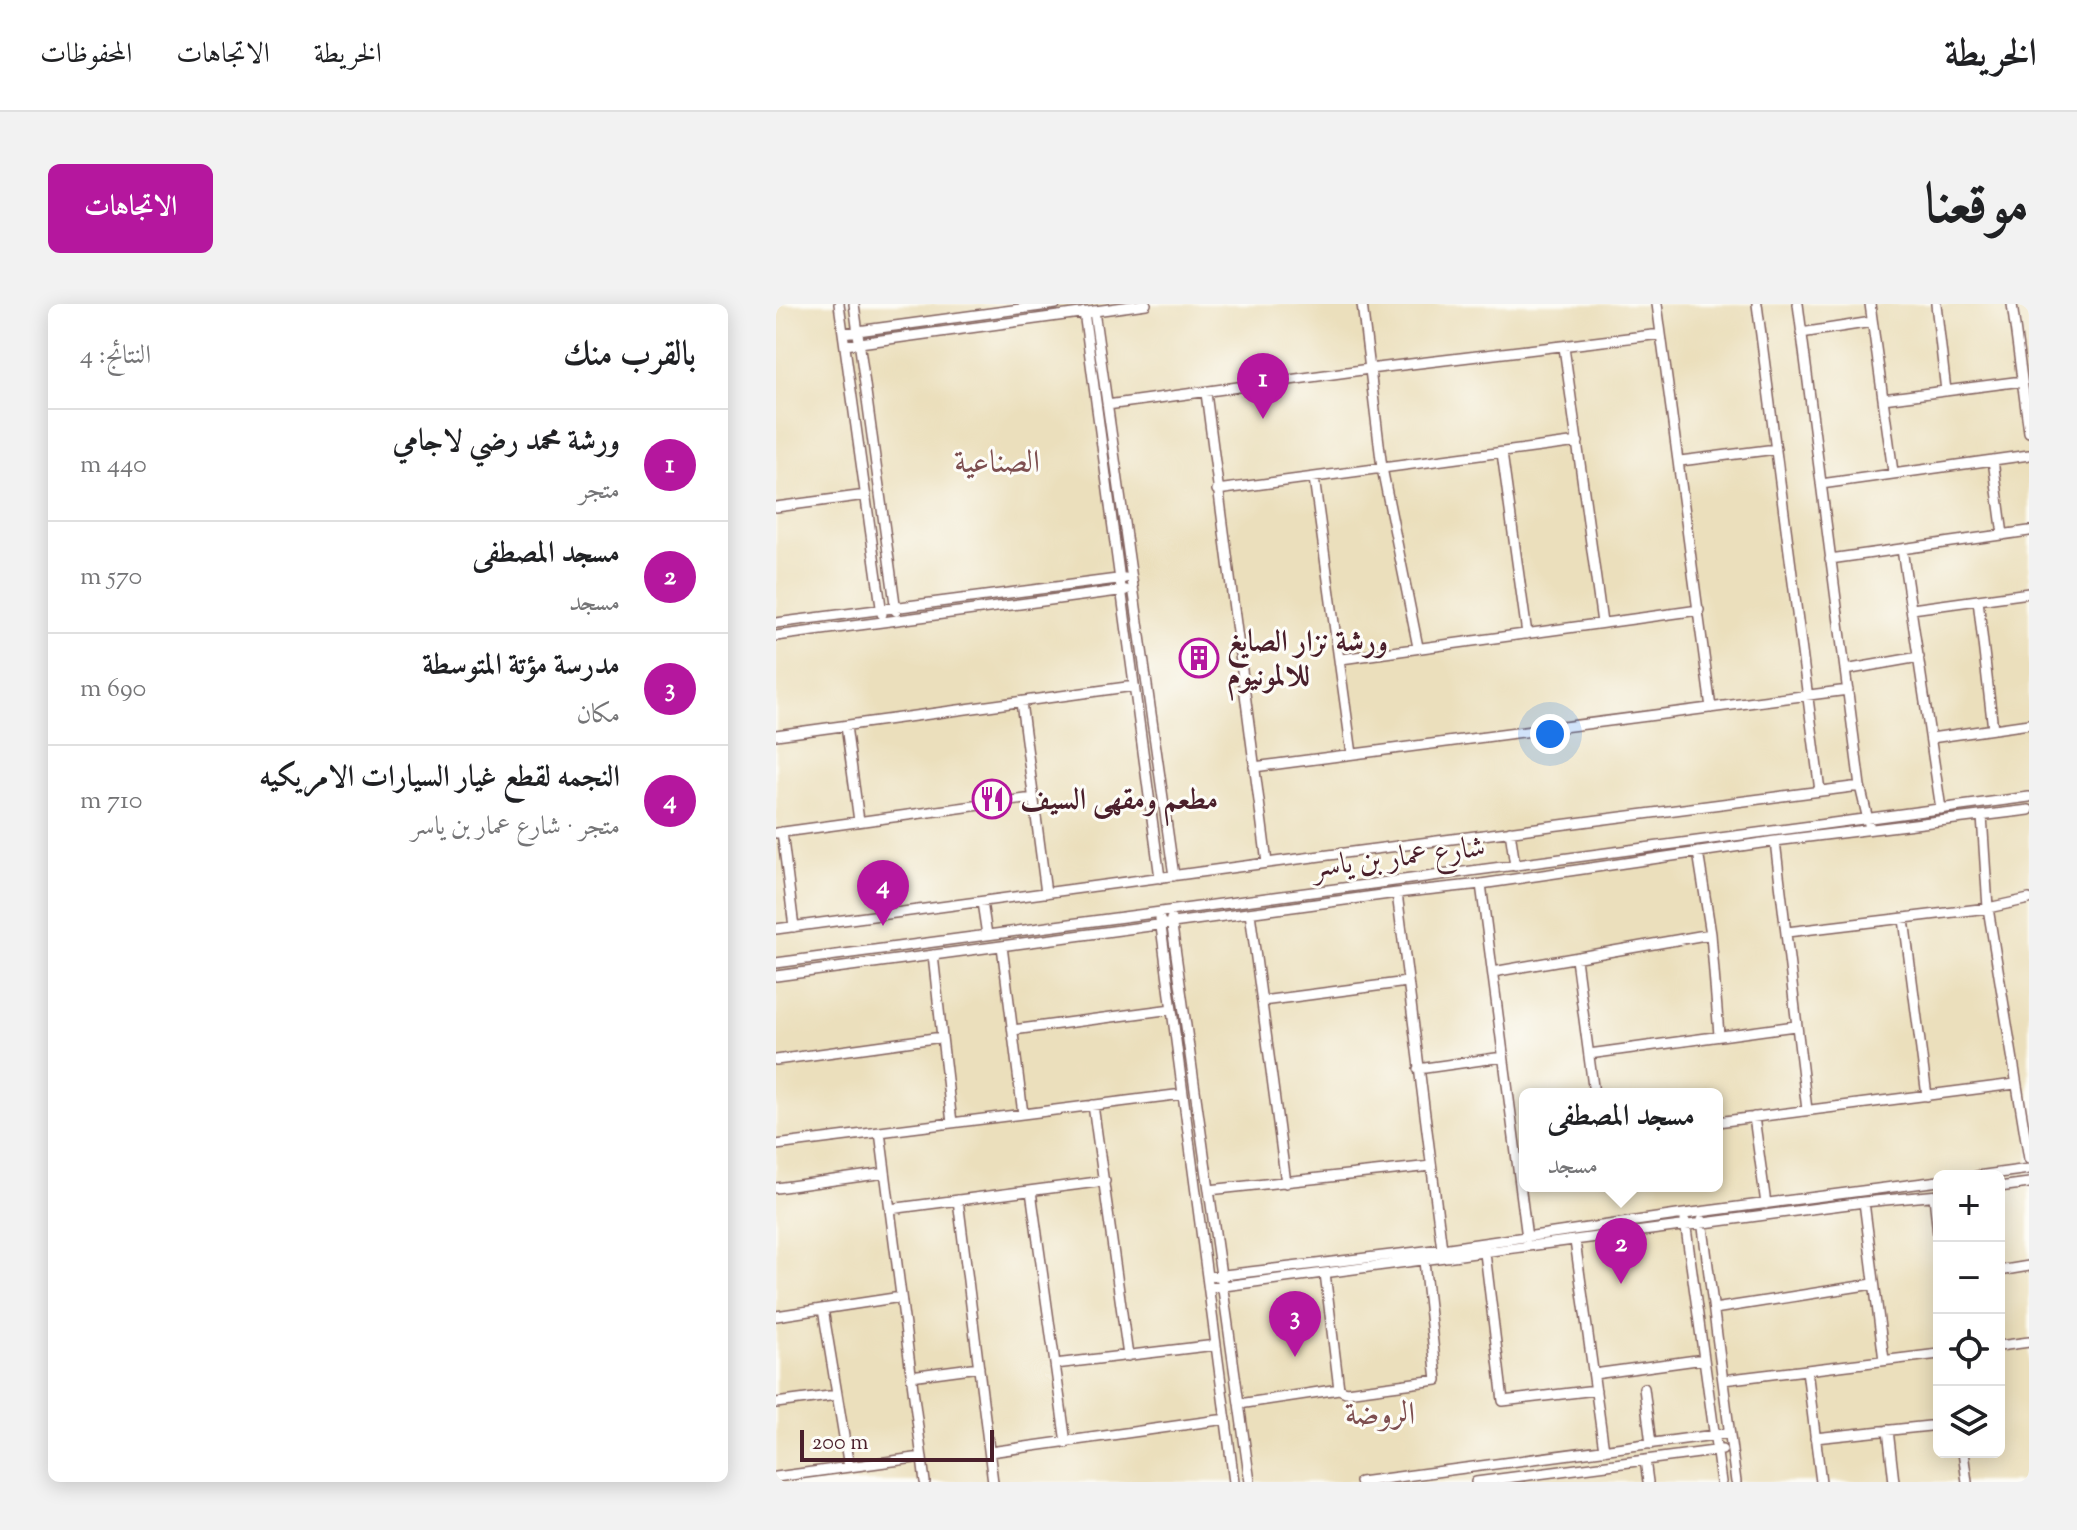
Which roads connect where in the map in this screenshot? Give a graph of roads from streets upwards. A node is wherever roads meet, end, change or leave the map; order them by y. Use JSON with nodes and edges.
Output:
{"nodes":[{"id":1,"x":839,"y":304,"type":"edge"},
{"id":2,"x":854,"y":304,"type":"edge"},
{"id":3,"x":952,"y":304,"type":"edge"},
{"id":4,"x":1056,"y":304,"type":"edge"},
{"id":5,"x":1146,"y":304,"type":"edge"},
{"id":6,"x":1362,"y":304,"type":"edge"},
{"id":7,"x":1657,"y":304,"type":"edge"},
{"id":8,"x":1757,"y":304,"type":"edge"},
{"id":9,"x":1798,"y":304,"type":"edge"},
{"id":10,"x":1870,"y":304,"type":"edge"},
{"id":11,"x":1936,"y":304,"type":"edge"},
{"id":12,"x":2012,"y":304,"type":"edge"},
{"id":13,"x":1086,"y":308,"type":"edge"},
{"id":14,"x":954,"y":318,"type":"junction"},
{"id":15,"x":1872,"y":322,"type":"junction"},
{"id":16,"x":857,"y":331,"type":"junction"},
{"id":17,"x":843,"y":333,"type":"junction"},
{"id":18,"x":1801,"y":333,"type":"junction"},
{"id":19,"x":1661,"y":334,"type":"junction"},
{"id":20,"x":859,"y":343,"type":"junction"},
{"id":21,"x":845,"y":345,"type":"junction"},
{"id":22,"x":1564,"y":347,"type":"junction"},
{"id":23,"x":1369,"y":369,"type":"junction"},
{"id":24,"x":2022,"y":381,"type":"junction"},
{"id":25,"x":1946,"y":391,"type":"junction"},
{"id":26,"x":1206,"y":393,"type":"junction"},
{"id":27,"x":852,"y":399,"type":"junction"},
{"id":28,"x":1883,"y":399,"type":"junction"},
{"id":29,"x":1107,"y":405,"type":"junction"},
{"id":30,"x":869,"y":416,"type":"junction"},
{"id":31,"x":2029,"y":432,"type":"edge"},
{"id":32,"x":1578,"y":442,"type":"junction"},
{"id":33,"x":1776,"y":449,"type":"junction"},
{"id":34,"x":1502,"y":453,"type":"junction"},
{"id":35,"x":2029,"y":455,"type":"edge"},
{"id":36,"x":1993,"y":460,"type":"junction"},
{"id":37,"x":1680,"y":461,"type":"junction"},
{"id":38,"x":1382,"y":468,"type":"junction"},
{"id":39,"x":1893,"y":472,"type":"junction"},
{"id":40,"x":1314,"y":478,"type":"junction"},
{"id":41,"x":1821,"y":484,"type":"junction"},
{"id":42,"x":1217,"y":490,"type":"junction"},
{"id":43,"x":866,"y":495,"type":"junction"},
{"id":44,"x":776,"y":507,"type":"edge"},
{"id":45,"x":2029,"y":531,"type":"edge"},
{"id":46,"x":2003,"y":535,"type":"junction"},
{"id":47,"x":1902,"y":549,"type":"junction"},
{"id":48,"x":1830,"y":559,"type":"junction"},
{"id":49,"x":1132,"y":577,"type":"junction"},
{"id":50,"x":1120,"y":579,"type":"junction"},
{"id":51,"x":1134,"y":589,"type":"junction"},
{"id":52,"x":1122,"y":591,"type":"junction"},
{"id":53,"x":2029,"y":593,"type":"edge"},
{"id":54,"x":1978,"y":600,"type":"junction"},
{"id":55,"x":1912,"y":609,"type":"junction"},
{"id":56,"x":1699,"y":610,"type":"junction"},
{"id":57,"x":896,"y":613,"type":"junction"},
{"id":58,"x":882,"y":615,"type":"junction"},
{"id":59,"x":776,"y":623,"type":"edge"},
{"id":60,"x":1602,"y":623,"type":"junction"},
{"id":61,"x":1527,"y":634,"type":"junction"},
{"id":62,"x":776,"y":636,"type":"edge"},
{"id":63,"x":1418,"y":647,"type":"junction"},
{"id":64,"x":1919,"y":657,"type":"junction"},
{"id":65,"x":1341,"y":659,"type":"junction"},
{"id":66,"x":1845,"y":670,"type":"junction"},
{"id":67,"x":1134,"y":686,"type":"junction"},
{"id":68,"x":1848,"y":690,"type":"junction"},
{"id":69,"x":1809,"y":695,"type":"junction"},
{"id":70,"x":1021,"y":702,"type":"junction"},
{"id":71,"x":1711,"y":708,"type":"junction"},
{"id":72,"x":2029,"y":724,"type":"edge"},
{"id":73,"x":846,"y":726,"type":"junction"},
{"id":74,"x":1993,"y":729,"type":"junction"},
{"id":75,"x":776,"y":735,"type":"edge"},
{"id":76,"x":1931,"y":738,"type":"junction"},
{"id":77,"x":1352,"y":754,"type":"junction"},
{"id":78,"x":1254,"y":767,"type":"junction"},
{"id":79,"x":1860,"y":786,"type":"junction"},
{"id":80,"x":1820,"y":791,"type":"junction"},
{"id":81,"x":2029,"y":797,"type":"edge"},
{"id":82,"x":1033,"y":798,"type":"junction"},
{"id":83,"x":1941,"y":809,"type":"junction"},
{"id":84,"x":2029,"y":810,"type":"edge"},
{"id":85,"x":1982,"y":816,"type":"junction"},
{"id":86,"x":1868,"y":818,"type":"junction"},
{"id":87,"x":859,"y":821,"type":"junction"},
{"id":88,"x":1510,"y":831,"type":"junction"},
{"id":89,"x":1870,"y":831,"type":"junction"},
{"id":90,"x":779,"y":832,"type":"edge"},
{"id":91,"x":1775,"y":841,"type":"junction"},
{"id":92,"x":1698,"y":852,"type":"junction"},
{"id":93,"x":1267,"y":863,"type":"junction"},
{"id":94,"x":1515,"y":866,"type":"junction"},
{"id":95,"x":1174,"y":876,"type":"junction"},
{"id":96,"x":1160,"y":878,"type":"junction"},
{"id":97,"x":1481,"y":884,"type":"junction"},
{"id":98,"x":1046,"y":893,"type":"junction"},
{"id":99,"x":1397,"y":893,"type":"junction"},
{"id":100,"x":2029,"y":899,"type":"edge"},
{"id":101,"x":982,"y":902,"type":"junction"},
{"id":102,"x":1988,"y":908,"type":"junction"},
{"id":103,"x":1165,"y":911,"type":"junction"},
{"id":104,"x":1250,"y":913,"type":"junction"},
{"id":105,"x":1904,"y":919,"type":"junction"},
{"id":106,"x":1166,"y":924,"type":"junction"},
{"id":107,"x":794,"y":927,"type":"junction"},
{"id":108,"x":776,"y":929,"type":"edge"},
{"id":109,"x":1787,"y":932,"type":"junction"},
{"id":110,"x":1711,"y":934,"type":"junction"},
{"id":111,"x":987,"y":935,"type":"junction"},
{"id":112,"x":1002,"y":946,"type":"junction"},
{"id":113,"x":933,"y":955,"type":"junction"},
{"id":114,"x":1576,"y":959,"type":"junction"},
{"id":115,"x":776,"y":963,"type":"edge"},
{"id":116,"x":1493,"y":972,"type":"junction"},
{"id":117,"x":776,"y":976,"type":"edge"},
{"id":118,"x":1407,"y":982,"type":"junction"},
{"id":119,"x":1262,"y":1001,"type":"junction"},
{"id":120,"x":1172,"y":1009,"type":"junction"},
{"id":121,"x":1795,"y":1026,"type":"junction"},
{"id":122,"x":1013,"y":1030,"type":"junction"},
{"id":123,"x":1719,"y":1035,"type":"junction"},
{"id":124,"x":942,"y":1037,"type":"junction"},
{"id":125,"x":1589,"y":1054,"type":"junction"},
{"id":126,"x":1503,"y":1057,"type":"junction"},
{"id":127,"x":776,"y":1060,"type":"edge"},
{"id":128,"x":1418,"y":1069,"type":"junction"},
{"id":129,"x":2015,"y":1084,"type":"junction"},
{"id":130,"x":1593,"y":1088,"type":"edge"},
{"id":131,"x":1183,"y":1094,"type":"junction"},
{"id":132,"x":1927,"y":1096,"type":"junction"},
{"id":133,"x":1093,"y":1105,"type":"junction"},
{"id":134,"x":1807,"y":1110,"type":"junction"},
{"id":135,"x":1023,"y":1114,"type":"junction"},
{"id":136,"x":1754,"y":1117,"type":"junction"},
{"id":137,"x":1723,"y":1121,"type":"edge"},
{"id":138,"x":952,"y":1123,"type":"junction"},
{"id":139,"x":880,"y":1132,"type":"junction"},
{"id":140,"x":1519,"y":1144,"type":"edge"},
{"id":141,"x":776,"y":1145,"type":"edge"},
{"id":142,"x":2029,"y":1159,"type":"edge"},
{"id":143,"x":1431,"y":1166,"type":"junction"},
{"id":144,"x":2029,"y":1169,"type":"edge"},
{"id":145,"x":2005,"y":1172,"type":"edge"},
{"id":146,"x":885,"y":1173,"type":"junction"},
{"id":147,"x":1105,"y":1181,"type":"junction"},
{"id":148,"x":1933,"y":1182,"type":"edge"},
{"id":149,"x":1286,"y":1183,"type":"junction"},
{"id":150,"x":2029,"y":1183,"type":"edge"},
{"id":151,"x":2005,"y":1186,"type":"edge"},
{"id":152,"x":776,"y":1188,"type":"edge"},
{"id":153,"x":1209,"y":1190,"type":"junction"},
{"id":154,"x":1031,"y":1191,"type":"junction"},
{"id":155,"x":1523,"y":1192,"type":"edge"},
{"id":156,"x":1933,"y":1195,"type":"edge"},
{"id":157,"x":958,"y":1200,"type":"junction"},
{"id":158,"x":1864,"y":1202,"type":"junction"},
{"id":159,"x":1766,"y":1204,"type":"junction"},
{"id":160,"x":890,"y":1209,"type":"junction"},
{"id":161,"x":1701,"y":1212,"type":"junction"},
{"id":162,"x":1684,"y":1214,"type":"junction"},
{"id":163,"x":1703,"y":1224,"type":"junction"},
{"id":164,"x":1686,"y":1227,"type":"junction"},
{"id":165,"x":1527,"y":1238,"type":"junction"},
{"id":166,"x":1575,"y":1241,"type":"junction"},
{"id":167,"x":1442,"y":1249,"type":"junction"},
{"id":168,"x":1485,"y":1253,"type":"junction"},
{"id":169,"x":1424,"y":1261,"type":"junction"},
{"id":170,"x":2029,"y":1266,"type":"edge"},
{"id":171,"x":2005,"y":1270,"type":"edge"},
{"id":172,"x":1325,"y":1273,"type":"junction"},
{"id":173,"x":1221,"y":1275,"type":"junction"},
{"id":174,"x":1207,"y":1277,"type":"junction"},
{"id":175,"x":1873,"y":1284,"type":"junction"},
{"id":176,"x":1222,"y":1286,"type":"junction"},
{"id":177,"x":1209,"y":1288,"type":"junction"},
{"id":178,"x":901,"y":1297,"type":"junction"},
{"id":179,"x":823,"y":1309,"type":"junction"},
{"id":180,"x":1714,"y":1309,"type":"junction"},
{"id":181,"x":776,"y":1316,"type":"edge"},
{"id":182,"x":2029,"y":1342,"type":"edge"},
{"id":183,"x":1216,"y":1345,"type":"junction"},
{"id":184,"x":2005,"y":1345,"type":"edge"},
{"id":185,"x":1933,"y":1355,"type":"edge"},
{"id":186,"x":1128,"y":1356,"type":"junction"},
{"id":187,"x":1704,"y":1359,"type":"junction"},
{"id":188,"x":1884,"y":1360,"type":"junction"},
{"id":189,"x":1055,"y":1364,"type":"junction"},
{"id":190,"x":979,"y":1367,"type":"junction"},
{"id":191,"x":1807,"y":1370,"type":"junction"},
{"id":192,"x":1594,"y":1374,"type":"junction"},
{"id":193,"x":911,"y":1376,"type":"junction"},
{"id":194,"x":1723,"y":1380,"type":"junction"},
{"id":195,"x":1644,"y":1388,"type":"dead end"},
{"id":196,"x":1339,"y":1389,"type":"junction"},
{"id":197,"x":1596,"y":1390,"type":"junction"},
{"id":198,"x":837,"y":1395,"type":"junction"},
{"id":199,"x":776,"y":1403,"type":"edge"},
{"id":200,"x":1239,"y":1404,"type":"junction"},
{"id":201,"x":1226,"y":1419,"type":"junction"},
{"id":202,"x":1933,"y":1426,"type":"edge"},
{"id":203,"x":1888,"y":1430,"type":"junction"},
{"id":204,"x":1729,"y":1433,"type":"junction"},
{"id":205,"x":1714,"y":1435,"type":"junction"},
{"id":206,"x":1815,"y":1438,"type":"junction"},
{"id":207,"x":1066,"y":1443,"type":"junction"},
{"id":208,"x":1651,"y":1444,"type":"junction"},
{"id":209,"x":1732,"y":1448,"type":"junction"},
{"id":210,"x":1604,"y":1450,"type":"junction"},
{"id":211,"x":1716,"y":1450,"type":"junction"},
{"id":212,"x":990,"y":1452,"type":"junction"},
{"id":213,"x":922,"y":1457,"type":"junction"},
{"id":214,"x":1964,"y":1458,"type":"edge"},
{"id":215,"x":1645,"y":1460,"type":"junction"},
{"id":216,"x":849,"y":1467,"type":"junction"},
{"id":217,"x":776,"y":1477,"type":"edge"},
{"id":218,"x":925,"y":1482,"type":"edge"},
{"id":219,"x":993,"y":1482,"type":"edge"},
{"id":220,"x":1234,"y":1482,"type":"edge"},
{"id":221,"x":1250,"y":1482,"type":"edge"},
{"id":222,"x":1360,"y":1482,"type":"edge"},
{"id":223,"x":1476,"y":1482,"type":"edge"},
{"id":224,"x":1648,"y":1482,"type":"edge"},
{"id":225,"x":1721,"y":1482,"type":"edge"},
{"id":226,"x":1736,"y":1482,"type":"edge"},
{"id":227,"x":1821,"y":1482,"type":"edge"},
{"id":228,"x":1894,"y":1482,"type":"edge"},
{"id":229,"x":1967,"y":1482,"type":"edge"}],
"edges":[{"from":1,"to":17,"type":"street"},
{"from":2,"to":16,"type":"street"},
{"from":3,"to":14,"type":"street"},
{"from":4,"to":14,"type":"street"},
{"from":5,"to":13,"type":"street"},
{"from":6,"to":23,"type":"street"},
{"from":7,"to":19,"type":"street"},
{"from":8,"to":33,"type":"street"},
{"from":9,"to":18,"type":"street"},
{"from":10,"to":15,"type":"street"},
{"from":11,"to":25,"type":"street"},
{"from":12,"to":24,"type":"street"},
{"from":13,"to":20,"type":"street"},
{"from":13,"to":29,"type":"street"},
{"from":13,"to":50,"type":"street"},
{"from":14,"to":16,"type":"street"},
{"from":15,"to":18,"type":"street"},
{"from":15,"to":28,"type":"street"},
{"from":16,"to":17,"type":"street"},
{"from":16,"to":20,"type":"street"},
{"from":17,"to":21,"type":"street"},
{"from":18,"to":41,"type":"street"},
{"from":19,"to":22,"type":"street"},
{"from":19,"to":37,"type":"street"},
{"from":20,"to":21,"type":"street"},
{"from":20,"to":30,"type":"street"},
{"from":21,"to":27,"type":"street"},
{"from":22,"to":23,"type":"street"},
{"from":22,"to":32,"type":"street"},
{"from":23,"to":26,"type":"street"},
{"from":23,"to":38,"type":"street"},
{"from":24,"to":25,"type":"street"},
{"from":24,"to":31,"type":"street"},
{"from":25,"to":28,"type":"street"},
{"from":26,"to":29,"type":"street"},
{"from":26,"to":42,"type":"street"},
{"from":27,"to":30,"type":"street"},
{"from":27,"to":43,"type":"street"},
{"from":28,"to":39,"type":"street"},
{"from":29,"to":49,"type":"street"},
{"from":30,"to":57,"type":"street"},
{"from":32,"to":34,"type":"street"},
{"from":32,"to":60,"type":"street"},
{"from":33,"to":37,"type":"street"},
{"from":33,"to":69,"type":"street"},
{"from":34,"to":38,"type":"street"},
{"from":34,"to":61,"type":"street"},
{"from":35,"to":36,"type":"street"},
{"from":36,"to":39,"type":"street"},
{"from":36,"to":46,"type":"street"},
{"from":37,"to":56,"type":"street"},
{"from":38,"to":40,"type":"street"},
{"from":38,"to":63,"type":"street"},
{"from":39,"to":41,"type":"street"},
{"from":40,"to":42,"type":"street"},
{"from":40,"to":65,"type":"street"},
{"from":41,"to":48,"type":"street"},
{"from":42,"to":78,"type":"street"},
{"from":43,"to":44,"type":"street"},
{"from":43,"to":58,"type":"street"},
{"from":45,"to":46,"type":"street"},
{"from":46,"to":47,"type":"street"},
{"from":47,"to":48,"type":"street"},
{"from":47,"to":55,"type":"street"},
{"from":48,"to":66,"type":"street"},
{"from":49,"to":50,"type":"street"},
{"from":49,"to":51,"type":"street"},
{"from":50,"to":52,"type":"street"},
{"from":50,"to":57,"type":"street"},
{"from":51,"to":52,"type":"street"},
{"from":51,"to":95,"type":"street"},
{"from":52,"to":57,"type":"street"},
{"from":52,"to":67,"type":"street"},
{"from":53,"to":54,"type":"street"},
{"from":54,"to":55,"type":"street"},
{"from":54,"to":74,"type":"street"},
{"from":55,"to":64,"type":"street"},
{"from":56,"to":60,"type":"street"},
{"from":56,"to":71,"type":"street"},
{"from":57,"to":58,"type":"street"},
{"from":58,"to":59,"type":"street"},
{"from":58,"to":62,"type":"street"},
{"from":60,"to":61,"type":"street"},
{"from":61,"to":63,"type":"street"},
{"from":63,"to":65,"type":"street"},
{"from":64,"to":66,"type":"street"},
{"from":64,"to":76,"type":"street"},
{"from":65,"to":77,"type":"street"},
{"from":66,"to":68,"type":"street"},
{"from":67,"to":70,"type":"street"},
{"from":67,"to":96,"type":"street"},
{"from":68,"to":69,"type":"street"},
{"from":68,"to":79,"type":"street"},
{"from":69,"to":71,"type":"street"},
{"from":69,"to":80,"type":"street"},
{"from":70,"to":73,"type":"street"},
{"from":70,"to":82,"type":"street"},
{"from":71,"to":77,"type":"street"},
{"from":72,"to":74,"type":"street"},
{"from":73,"to":75,"type":"street"},
{"from":73,"to":87,"type":"street"},
{"from":74,"to":76,"type":"street"},
{"from":76,"to":83,"type":"street"},
{"from":77,"to":78,"type":"street"},
{"from":78,"to":93,"type":"street"},
{"from":79,"to":80,"type":"street"},
{"from":79,"to":86,"type":"street"},
{"from":80,"to":88,"type":"street"},
{"from":81,"to":83,"type":"street","name":"شارع عمار بن ياسر"},
{"from":82,"to":87,"type":"street"},
{"from":82,"to":98,"type":"street"},
{"from":83,"to":86,"type":"street","name":"شارع عمار بن ياسر"},
{"from":84,"to":85,"type":"street","name":"شارع عمار بن ياسر"},
{"from":85,"to":89,"type":"street","name":"شارع عمار بن ياسر"},
{"from":85,"to":102,"type":"street"},
{"from":86,"to":89,"type":"street"},
{"from":86,"to":94,"type":"street","name":"شارع عمار بن ياسر"},
{"from":87,"to":90,"type":"street"},
{"from":88,"to":93,"type":"street"},
{"from":88,"to":94,"type":"street"},
{"from":89,"to":91,"type":"street","name":"شارع عمار بن ياسر"},
{"from":90,"to":107,"type":"street"},
{"from":91,"to":92,"type":"street","name":"شارع عمار بن ياسر"},
{"from":91,"to":109,"type":"street"},
{"from":92,"to":97,"type":"street","name":"شارع عمار بن ياسر"},
{"from":92,"to":110,"type":"street"},
{"from":93,"to":95,"type":"street"},
{"from":94,"to":103,"type":"street","name":"شارع عمار بن ياسر"},
{"from":95,"to":96,"type":"street"},
{"from":96,"to":98,"type":"street"},
{"from":97,"to":99,"type":"street","name":"شارع عمار بن ياسر"},
{"from":97,"to":116,"type":"street"},
{"from":98,"to":101,"type":"street"},
{"from":99,"to":104,"type":"street","name":"شارع عمار بن ياسر"},
{"from":99,"to":118,"type":"street"},
{"from":100,"to":102,"type":"street"},
{"from":101,"to":107,"type":"street"},
{"from":101,"to":111,"type":"street"},
{"from":102,"to":105,"type":"street"},
{"from":102,"to":129,"type":"street"},
{"from":103,"to":106,"type":"street"},
{"from":103,"to":111,"type":"street","name":"شارع عمار بن ياسر"},
{"from":104,"to":106,"type":"street","name":"شارع عمار بن ياسر"},
{"from":104,"to":119,"type":"street"},
{"from":105,"to":109,"type":"street"},
{"from":105,"to":132,"type":"street"},
{"from":106,"to":112,"type":"street","name":"شارع عمار بن ياسر"},
{"from":106,"to":120,"type":"street"},
{"from":106,"to":153,"type":"street"},
{"from":107,"to":108,"type":"street"},
{"from":109,"to":121,"type":"street"},
{"from":110,"to":114,"type":"street"},
{"from":110,"to":123,"type":"street"},
{"from":111,"to":115,"type":"street","name":"شارع عمار بن ياسر"},
{"from":112,"to":113,"type":"street","name":"شارع عمار بن ياسر"},
{"from":112,"to":122,"type":"street"},
{"from":113,"to":117,"type":"street","name":"شارع عمار بن ياسر"},
{"from":113,"to":124,"type":"street"},
{"from":114,"to":116,"type":"street"},
{"from":114,"to":125,"type":"street"},
{"from":116,"to":126,"type":"street"},
{"from":118,"to":119,"type":"street"},
{"from":118,"to":128,"type":"street"},
{"from":119,"to":149,"type":"street"},
{"from":120,"to":122,"type":"street"},
{"from":120,"to":131,"type":"street"},
{"from":121,"to":123,"type":"street"},
{"from":121,"to":134,"type":"street"},
{"from":122,"to":135,"type":"street"},
{"from":123,"to":125,"type":"street"},
{"from":124,"to":127,"type":"street"},
{"from":124,"to":138,"type":"street"},
{"from":125,"to":130,"type":"street"},
{"from":126,"to":128,"type":"street"},
{"from":126,"to":140,"type":"street"},
{"from":128,"to":143,"type":"street"},
{"from":129,"to":132,"type":"street"},
{"from":129,"to":142,"type":"street"},
{"from":131,"to":133,"type":"street"},
{"from":131,"to":174,"type":"street"},
{"from":132,"to":134,"type":"street"},
{"from":133,"to":135,"type":"street"},
{"from":133,"to":147,"type":"street"},
{"from":134,"to":136,"type":"street"},
{"from":135,"to":138,"type":"street"},
{"from":136,"to":137,"type":"street"},
{"from":136,"to":159,"type":"street"},
{"from":138,"to":139,"type":"street"},
{"from":139,"to":141,"type":"street"},
{"from":139,"to":146,"type":"street"},
{"from":143,"to":149,"type":"street"},
{"from":143,"to":167,"type":"street"},
{"from":144,"to":145,"type":"street"},
{"from":146,"to":152,"type":"street"},
{"from":146,"to":160,"type":"street"},
{"from":147,"to":154,"type":"street"},
{"from":147,"to":186,"type":"street"},
{"from":148,"to":159,"type":"street"},
{"from":149,"to":153,"type":"street"},
{"from":150,"to":151,"type":"street"},
{"from":153,"to":173,"type":"street"},
{"from":154,"to":157,"type":"street"},
{"from":154,"to":189,"type":"street"},
{"from":155,"to":165,"type":"street"},
{"from":156,"to":158,"type":"street"},
{"from":157,"to":160,"type":"street"},
{"from":157,"to":190,"type":"street"},
{"from":158,"to":163,"type":"street"},
{"from":158,"to":175,"type":"street"},
{"from":159,"to":161,"type":"street"},
{"from":160,"to":178,"type":"street"},
{"from":161,"to":162,"type":"street"},
{"from":161,"to":163,"type":"street"},
{"from":162,"to":164,"type":"street"},
{"from":162,"to":165,"type":"street"},
{"from":163,"to":164,"type":"street"},
{"from":163,"to":180,"type":"street"},
{"from":164,"to":166,"type":"street"},
{"from":164,"to":187,"type":"street"},
{"from":165,"to":167,"type":"street"},
{"from":166,"to":168,"type":"street"},
{"from":166,"to":192,"type":"street"},
{"from":167,"to":173,"type":"street"},
{"from":168,"to":169,"type":"street"},
{"from":168,"to":197,"type":"street"},
{"from":169,"to":172,"type":"street"},
{"from":169,"to":196,"type":"street"},
{"from":170,"to":171,"type":"street"},
{"from":172,"to":176,"type":"street"},
{"from":172,"to":196,"type":"street"},
{"from":173,"to":174,"type":"street"},
{"from":173,"to":176,"type":"street"},
{"from":174,"to":177,"type":"street"},
{"from":175,"to":180,"type":"street"},
{"from":175,"to":188,"type":"street"},
{"from":176,"to":177,"type":"street"},
{"from":176,"to":200,"type":"street"},
{"from":177,"to":183,"type":"street"},
{"from":178,"to":179,"type":"street"},
{"from":178,"to":193,"type":"street"},
{"from":179,"to":181,"type":"street"},
{"from":179,"to":198,"type":"street"},
{"from":180,"to":194,"type":"street"},
{"from":182,"to":184,"type":"street"},
{"from":183,"to":186,"type":"street"},
{"from":183,"to":201,"type":"street"},
{"from":185,"to":188,"type":"street"},
{"from":186,"to":189,"type":"street"},
{"from":187,"to":192,"type":"street"},
{"from":187,"to":205,"type":"street"},
{"from":188,"to":191,"type":"street"},
{"from":189,"to":207,"type":"street"},
{"from":190,"to":193,"type":"street"},
{"from":190,"to":212,"type":"street"},
{"from":191,"to":194,"type":"street"},
{"from":191,"to":206,"type":"street"},
{"from":192,"to":197,"type":"street"},
{"from":193,"to":213,"type":"street"},
{"from":194,"to":204,"type":"street"},
{"from":195,"to":208,"type":"street"},
{"from":196,"to":200,"type":"street"},
{"from":197,"to":210,"type":"street"},
{"from":198,"to":199,"type":"street"},
{"from":198,"to":216,"type":"street"},
{"from":200,"to":221,"type":"street"},
{"from":201,"to":207,"type":"street"},
{"from":201,"to":220,"type":"street"},
{"from":202,"to":203,"type":"street"},
{"from":203,"to":206,"type":"street"},
{"from":203,"to":228,"type":"street"},
{"from":204,"to":205,"type":"street"},
{"from":204,"to":209,"type":"street"},
{"from":205,"to":208,"type":"street"},
{"from":205,"to":211,"type":"street"},
{"from":206,"to":227,"type":"street"},
{"from":207,"to":212,"type":"street"},
{"from":208,"to":210,"type":"street"},
{"from":209,"to":211,"type":"street"},
{"from":209,"to":226,"type":"street"},
{"from":210,"to":222,"type":"street"},
{"from":211,"to":215,"type":"street"},
{"from":211,"to":225,"type":"street"},
{"from":212,"to":219,"type":"street"},
{"from":213,"to":216,"type":"street"},
{"from":213,"to":218,"type":"street"},
{"from":214,"to":229,"type":"street"},
{"from":215,"to":223,"type":"street"},
{"from":215,"to":224,"type":"street"},
{"from":216,"to":217,"type":"street"}]}
